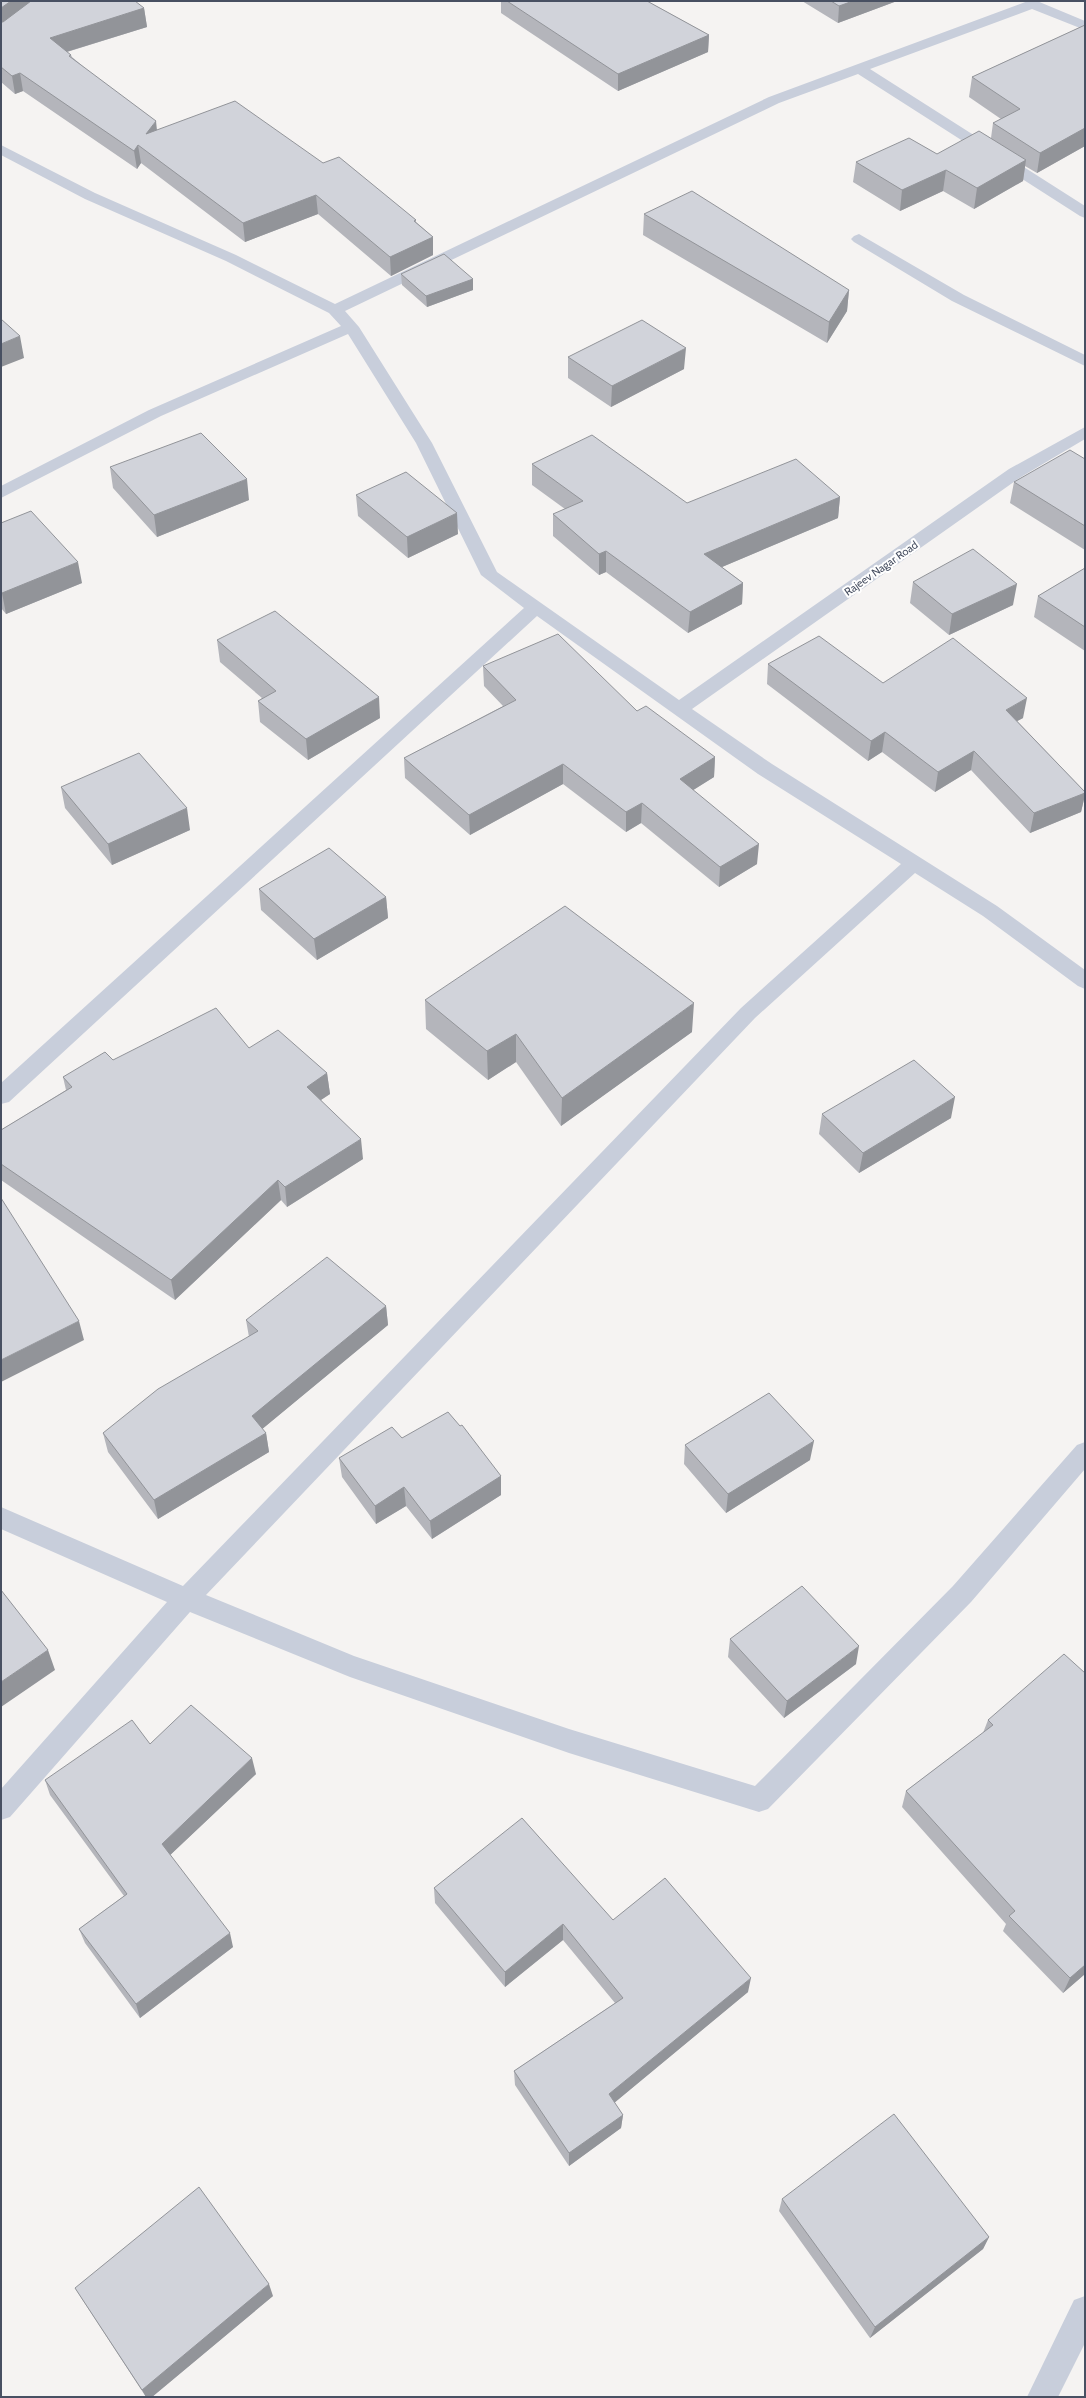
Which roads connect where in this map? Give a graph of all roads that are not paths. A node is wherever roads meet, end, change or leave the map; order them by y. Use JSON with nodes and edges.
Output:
{"nodes":[{"id":1,"x":1030,"y":2,"type":"edge"},
{"id":2,"x":1085,"y":26,"type":"edge"},
{"id":3,"x":859,"y":68,"type":"junction"},
{"id":4,"x":1,"y":149,"type":"edge"},
{"id":5,"x":1085,"y":214,"type":"edge"},
{"id":6,"x":859,"y":239,"type":"dead end"},
{"id":7,"x":335,"y":310,"type":"junction"},
{"id":8,"x":351,"y":327,"type":"junction"},
{"id":9,"x":1085,"y":361,"type":"edge"},
{"id":10,"x":1085,"y":432,"type":"edge"},
{"id":11,"x":1,"y":493,"type":"edge"},
{"id":12,"x":536,"y":608,"type":"junction"},
{"id":13,"x":679,"y":709,"type":"junction"},
{"id":14,"x":914,"y":863,"type":"junction"},
{"id":15,"x":1085,"y":980,"type":"edge"},
{"id":16,"x":1,"y":1096,"type":"edge"},
{"id":17,"x":1085,"y":1452,"type":"edge"},
{"id":18,"x":1,"y":1518,"type":"edge"},
{"id":19,"x":186,"y":1599,"type":"junction"},
{"id":20,"x":1,"y":1808,"type":"edge"},
{"id":21,"x":1085,"y":2311,"type":"edge"},
{"id":22,"x":1042,"y":2397,"type":"edge"}],
"edges":[{"from":1,"to":2,"type":"street"},
{"from":1,"to":3,"type":"street"},
{"from":3,"to":5,"type":"street"},
{"from":3,"to":7,"type":"street"},
{"from":4,"to":7,"type":"street"},
{"from":6,"to":9,"type":"street"},
{"from":7,"to":8,"type":"street"},
{"from":8,"to":11,"type":"street"},
{"from":8,"to":12,"type":"street"},
{"from":10,"to":13,"type":"street","name":"Rajeev Nagar Road"},
{"from":12,"to":13,"type":"street"},
{"from":12,"to":16,"type":"street"},
{"from":13,"to":14,"type":"street"},
{"from":14,"to":15,"type":"street"},
{"from":14,"to":19,"type":"street"},
{"from":17,"to":19,"type":"street"},
{"from":18,"to":19,"type":"street"},
{"from":19,"to":20,"type":"street"},
{"from":21,"to":22,"type":"street"}]}
